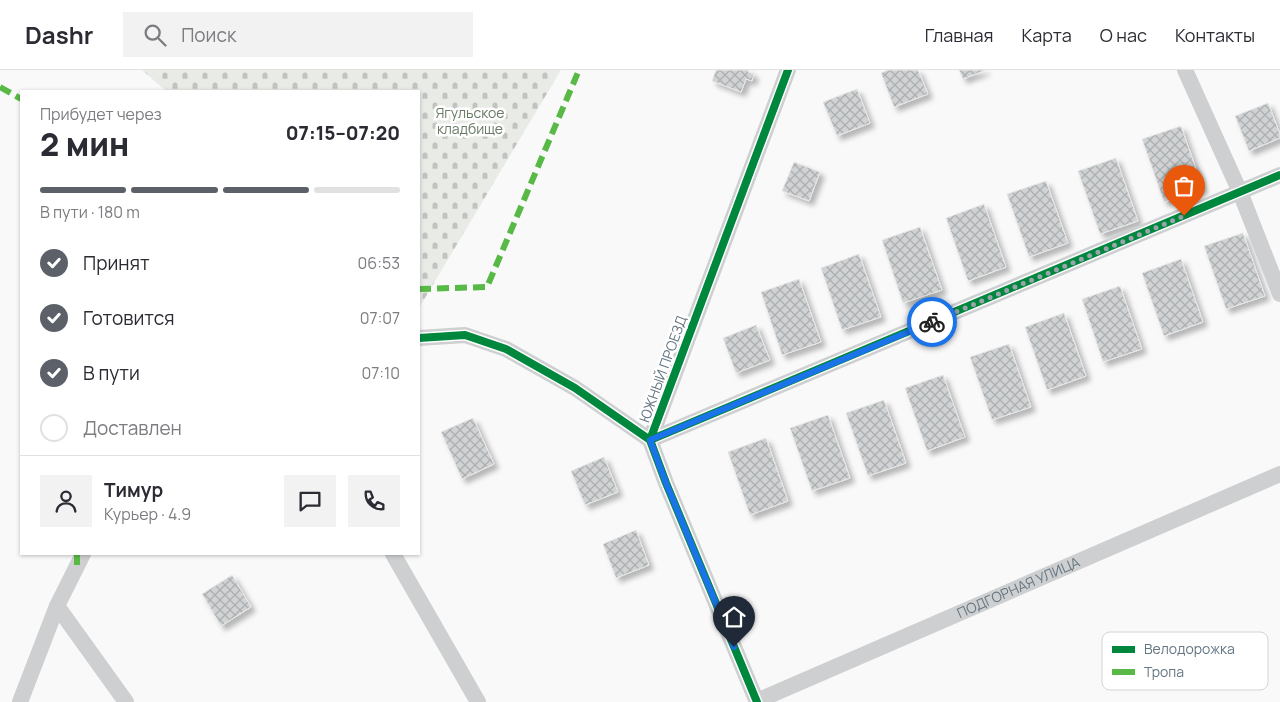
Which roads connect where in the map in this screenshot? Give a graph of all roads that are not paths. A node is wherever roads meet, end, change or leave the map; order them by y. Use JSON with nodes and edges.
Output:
{"nodes":[{"id":1,"x":1185,"y":70,"type":"edge"},
{"id":2,"x":792,"y":72,"type":"edge"},
{"id":3,"x":1280,"y":175,"type":"edge"},
{"id":4,"x":1240,"y":192,"type":"junction"},
{"id":5,"x":1280,"y":294,"type":"edge"},
{"id":6,"x":420,"y":338,"type":"edge"},
{"id":7,"x":650,"y":440,"type":"junction"},
{"id":8,"x":1280,"y":474,"type":"edge"},
{"id":9,"x":82,"y":555,"type":"edge"},
{"id":10,"x":394,"y":555,"type":"edge"},
{"id":11,"x":57,"y":606,"type":"junction"},
{"id":12,"x":20,"y":702,"type":"edge"},
{"id":13,"x":126,"y":702,"type":"edge"},
{"id":14,"x":478,"y":702,"type":"edge"},
{"id":15,"x":757,"y":702,"type":"edge"}],
"edges":[{"from":1,"to":4,"type":"street"},
{"from":2,"to":7,"type":"street","name":"ЮЖНЫЙ ПРОЕЗД"},
{"from":3,"to":4,"type":"street"},
{"from":4,"to":5,"type":"street"},
{"from":4,"to":7,"type":"street"},
{"from":6,"to":7,"type":"street"},
{"from":7,"to":15,"type":"street","name":"ЮЖНЫЙ ПРОЕЗД"},
{"from":8,"to":15,"type":"street","name":"ПОДГОРНАЯ УЛИЦА"},
{"from":9,"to":11,"type":"street"},
{"from":10,"to":14,"type":"street"},
{"from":11,"to":12,"type":"street"},
{"from":11,"to":13,"type":"street"}]}
